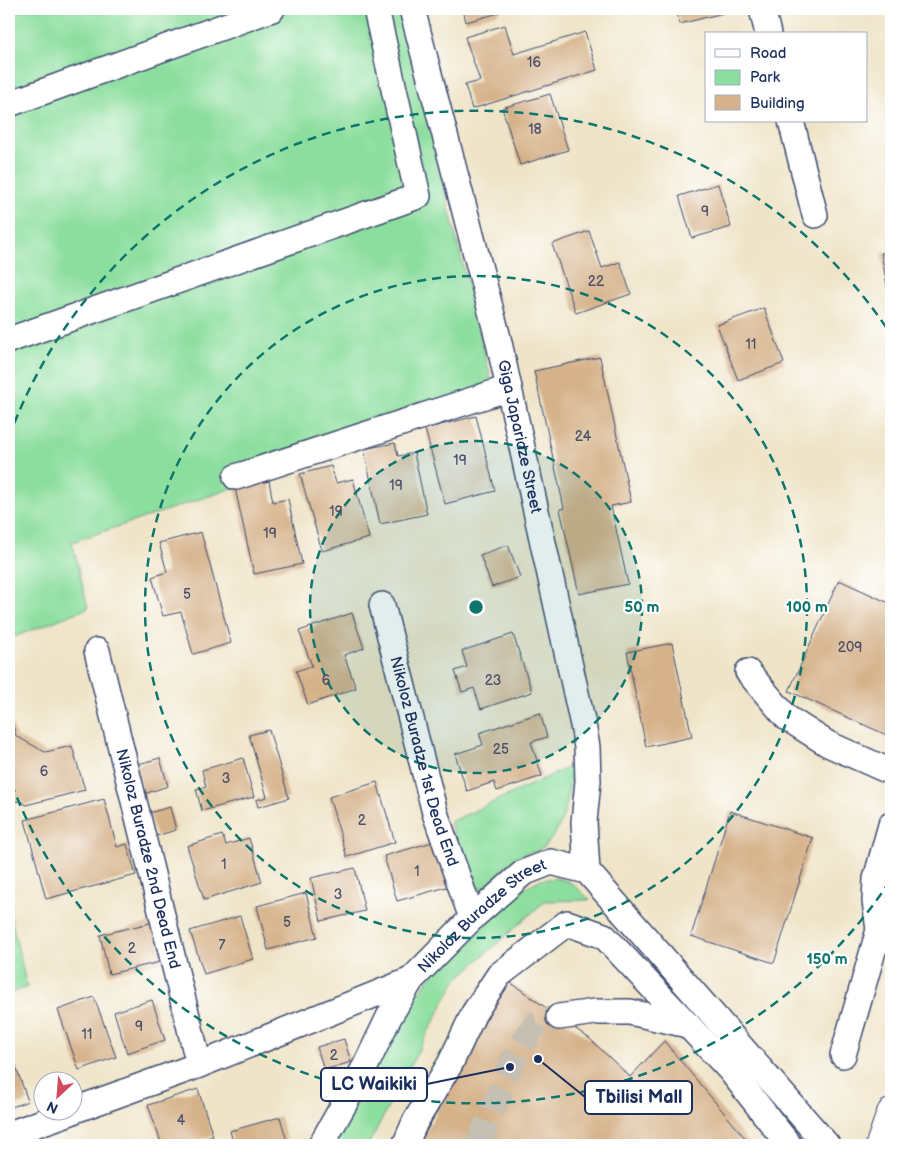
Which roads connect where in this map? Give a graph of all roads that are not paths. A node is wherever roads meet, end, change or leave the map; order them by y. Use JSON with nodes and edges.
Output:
{"nodes":[{"id":1,"x":272,"y":9,"type":"edge"},
{"id":2,"x":376,"y":9,"type":"edge"},
{"id":3,"x":412,"y":9,"type":"edge"},
{"id":4,"x":762,"y":9,"type":"edge"},
{"id":5,"x":768,"y":32,"type":"edge"},
{"id":6,"x":9,"y":104,"type":"edge"},
{"id":7,"x":791,"y":122,"type":"edge"},
{"id":8,"x":815,"y":215,"type":"dead end"},
{"id":9,"x":9,"y":340,"type":"edge"},
{"id":10,"x":509,"y":388,"type":"junction"},
{"id":11,"x":236,"y":477,"type":"dead end"},
{"id":12,"x":382,"y":605,"type":"dead end"},
{"id":13,"x":97,"y":651,"type":"dead end"},
{"id":14,"x":748,"y":672,"type":"dead end"},
{"id":15,"x":891,"y":772,"type":"edge"},
{"id":16,"x":891,"y":825,"type":"edge"},
{"id":17,"x":588,"y":871,"type":"junction"},
{"id":18,"x":472,"y":918,"type":"junction"},
{"id":19,"x":885,"y":935,"type":"edge"},
{"id":20,"x":411,"y":980,"type":"junction"},
{"id":21,"x":559,"y":1016,"type":"tunnel mouth"},
{"id":22,"x":688,"y":1025,"type":"junction"},
{"id":23,"x":844,"y":1055,"type":"dead end"},
{"id":24,"x":199,"y":1065,"type":"junction"},
{"id":25,"x":82,"y":1107,"type":"edge"},
{"id":26,"x":891,"y":1113,"type":"edge"},
{"id":27,"x":42,"y":1122,"type":"edge"},
{"id":28,"x":9,"y":1134,"type":"edge"},
{"id":29,"x":321,"y":1145,"type":"edge"},
{"id":30,"x":405,"y":1145,"type":"edge"},
{"id":31,"x":789,"y":1145,"type":"edge"},
{"id":32,"x":827,"y":1145,"type":"edge"},
{"id":33,"x":880,"y":1145,"type":"edge"}],
"edges":[{"from":1,"to":6,"type":"street"},
{"from":2,"to":9,"type":"street"},
{"from":3,"to":10,"type":"street","name":"Giga Japaridze Street"},
{"from":4,"to":5,"type":"street"},
{"from":7,"to":8,"type":"street"},
{"from":10,"to":11,"type":"street"},
{"from":10,"to":17,"type":"street","name":"Giga Japaridze Street"},
{"from":12,"to":18,"type":"street","name":"Nikoloz Buradze 1st Dead End"},
{"from":13,"to":24,"type":"street","name":"Nikoloz Buradze 2nd Dead End"},
{"from":14,"to":15,"type":"street"},
{"from":16,"to":19,"type":"street"},
{"from":17,"to":18,"type":"street","name":"Nikoloz Buradze Street"},
{"from":17,"to":32,"type":"street"},
{"from":18,"to":20,"type":"street","name":"Nikoloz Buradze Street"},
{"from":19,"to":23,"type":"street"},
{"from":20,"to":24,"type":"street","name":"Nikoloz Buradze Street"},
{"from":20,"to":29,"type":"street"},
{"from":21,"to":22,"type":"street"},
{"from":22,"to":30,"type":"street"},
{"from":22,"to":31,"type":"street"},
{"from":24,"to":25,"type":"street","name":"Nikoloz Buradze Street"},
{"from":26,"to":33,"type":"highway"},
{"from":27,"to":28,"type":"street","name":"Nikoloz Buradze Street"}]}
